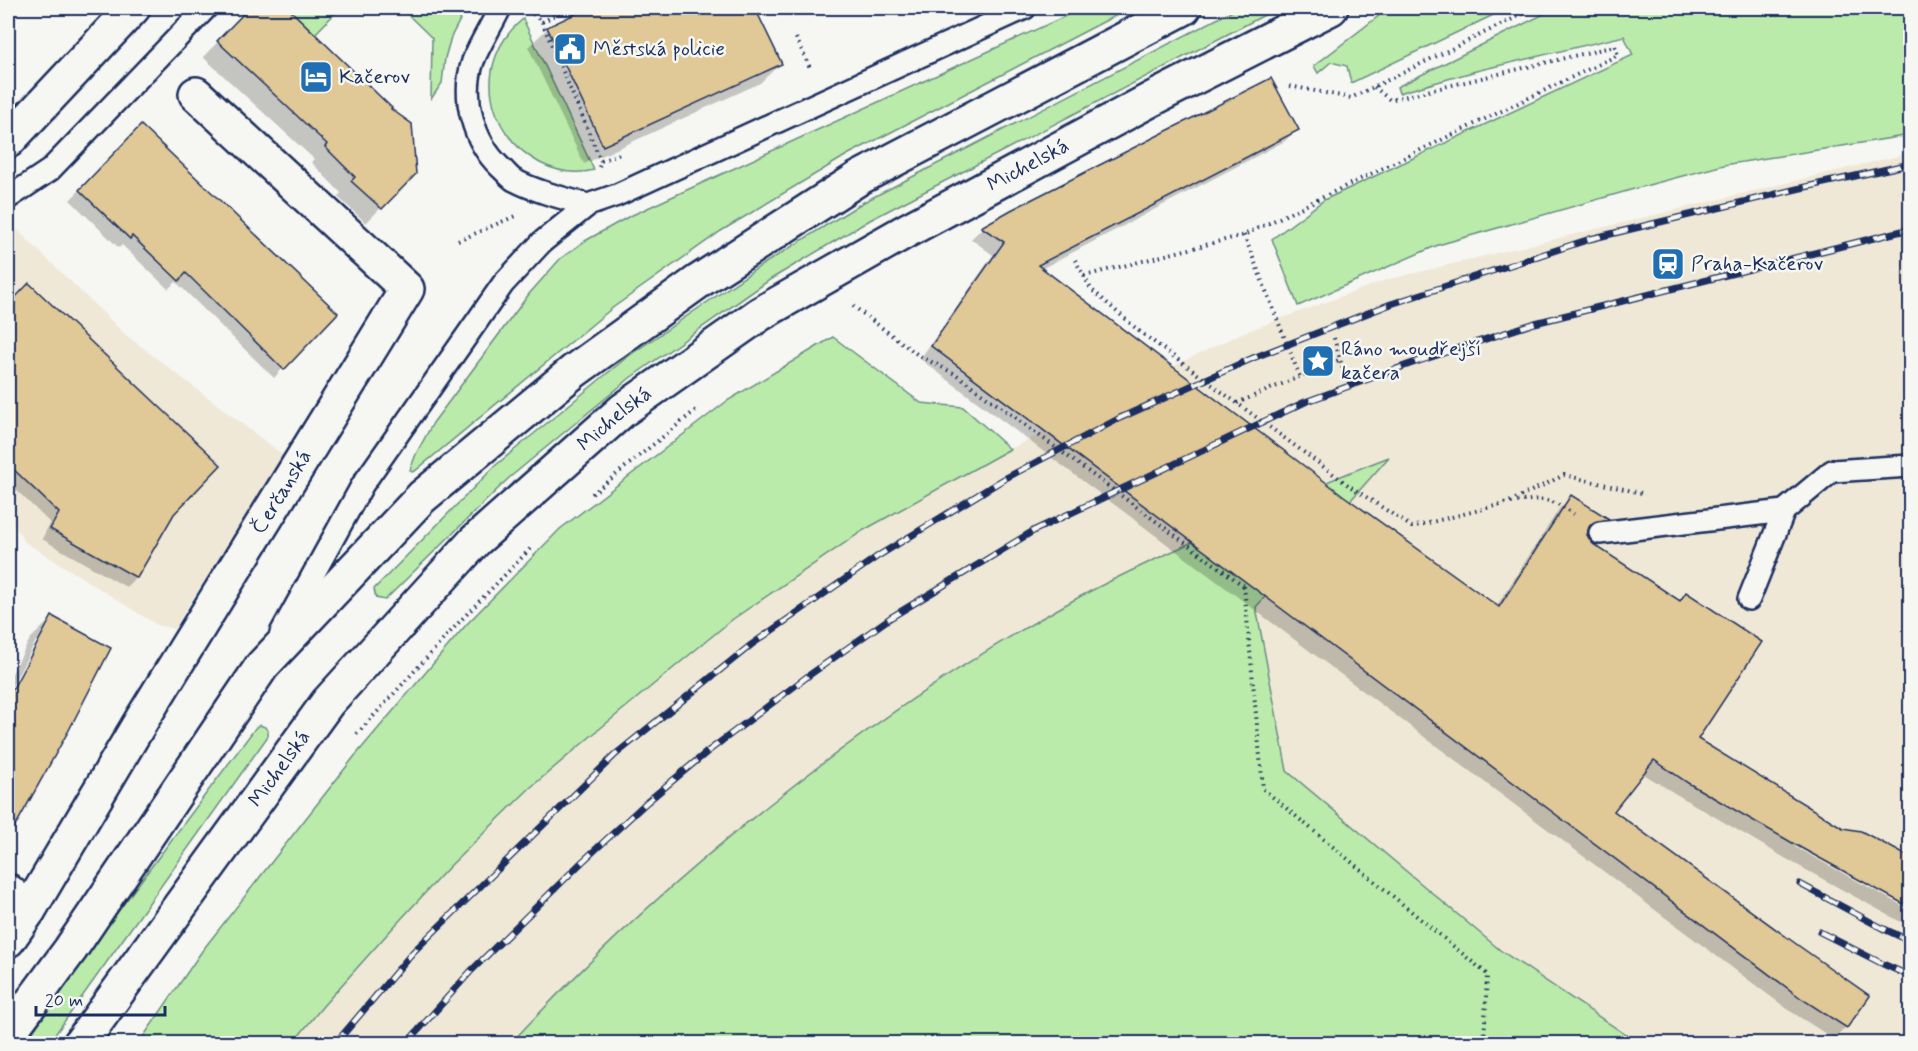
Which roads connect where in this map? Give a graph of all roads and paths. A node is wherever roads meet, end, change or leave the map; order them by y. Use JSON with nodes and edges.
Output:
{"nodes":[{"id":1,"x":133,"y":8,"type":"edge"},
{"id":2,"x":206,"y":8,"type":"edge"},
{"id":3,"x":500,"y":8,"type":"edge"},
{"id":4,"x":569,"y":8,"type":"edge"},
{"id":5,"x":1025,"y":8,"type":"edge"},
{"id":6,"x":1184,"y":8,"type":"edge"},
{"id":7,"x":1331,"y":8,"type":"edge"},
{"id":8,"x":1535,"y":8,"type":"edge"},
{"id":9,"x":530,"y":12,"type":"dead end"},
{"id":10,"x":542,"y":22,"type":"junction"},
{"id":11,"x":1290,"y":86,"type":"dead end"},
{"id":12,"x":1372,"y":87,"type":"junction"},
{"id":13,"x":196,"y":93,"type":"dead end"},
{"id":14,"x":8,"y":141,"type":"edge"},
{"id":15,"x":552,"y":196,"type":"junction"},
{"id":16,"x":8,"y":198,"type":"edge"},
{"id":17,"x":588,"y":205,"type":"junction"},
{"id":18,"x":1244,"y":234,"type":"junction"},
{"id":19,"x":458,"y":241,"type":"dead end"},
{"id":20,"x":1075,"y":260,"type":"dead end"},
{"id":21,"x":1084,"y":276,"type":"junction"},
{"id":22,"x":858,"y":297,"type":"dead end"},
{"id":23,"x":1334,"y":338,"type":"dead end"},
{"id":24,"x":1339,"y":360,"type":"junction"},
{"id":25,"x":1300,"y":377,"type":"junction"},
{"id":26,"x":1345,"y":377,"type":"dead end"},
{"id":27,"x":1237,"y":403,"type":"junction"},
{"id":28,"x":698,"y":409,"type":"dead end"},
{"id":29,"x":1911,"y":466,"type":"edge"},
{"id":30,"x":1642,"y":493,"type":"dead end"},
{"id":31,"x":590,"y":495,"type":"dead end"},
{"id":32,"x":1507,"y":503,"type":"junction"},
{"id":33,"x":1784,"y":511,"type":"junction"},
{"id":34,"x":1600,"y":533,"type":"joint"},
{"id":35,"x":537,"y":541,"type":"dead end"},
{"id":36,"x":1749,"y":599,"type":"dead end"},
{"id":37,"x":262,"y":666,"type":"junction"},
{"id":38,"x":353,"y":738,"type":"dead end"},
{"id":39,"x":18,"y":901,"type":"edge"},
{"id":40,"x":8,"y":940,"type":"edge"},
{"id":41,"x":8,"y":1034,"type":"edge"},
{"id":42,"x":80,"y":1044,"type":"edge"},
{"id":43,"x":1484,"y":1044,"type":"edge"}],
"edges":[{"from":1,"to":14,"type":"main road"},
{"from":2,"to":16,"type":"lane"},
{"from":3,"to":15,"type":"lane"},
{"from":4,"to":10,"type":"path"},
{"from":5,"to":17,"type":"lane"},
{"from":6,"to":37,"type":"main road"},
{"from":7,"to":42,"type":"main road","name":"Michelská"},
{"from":8,"to":12,"type":"path"},
{"from":9,"to":10,"type":"path"},
{"from":10,"to":15,"type":"path"},
{"from":11,"to":12,"type":"path"},
{"from":12,"to":18,"type":"path"},
{"from":13,"to":39,"type":"main road","name":"Čerčanská"},
{"from":15,"to":17,"type":"lane"},
{"from":15,"to":19,"type":"path"},
{"from":17,"to":37,"type":"lane"},
{"from":18,"to":21,"type":"path"},
{"from":18,"to":25,"type":"path","bridge":true},
{"from":20,"to":21,"type":"path"},
{"from":21,"to":27,"type":"path","bridge":true},
{"from":22,"to":43,"type":"path","bridge":true},
{"from":23,"to":24,"type":"path"},
{"from":24,"to":25,"type":"path"},
{"from":24,"to":26,"type":"path"},
{"from":25,"to":27,"type":"path"},
{"from":27,"to":32,"type":"path","bridge":true},
{"from":28,"to":31,"type":"path"},
{"from":29,"to":33,"type":"lane"},
{"from":30,"to":32,"type":"path"},
{"from":32,"to":34,"type":"path"},
{"from":33,"to":34,"type":"lane"},
{"from":33,"to":36,"type":"lane"},
{"from":35,"to":38,"type":"path"},
{"from":37,"to":41,"type":"main road"},
{"from":39,"to":40,"type":"main road","name":"Čerčanská"}]}
